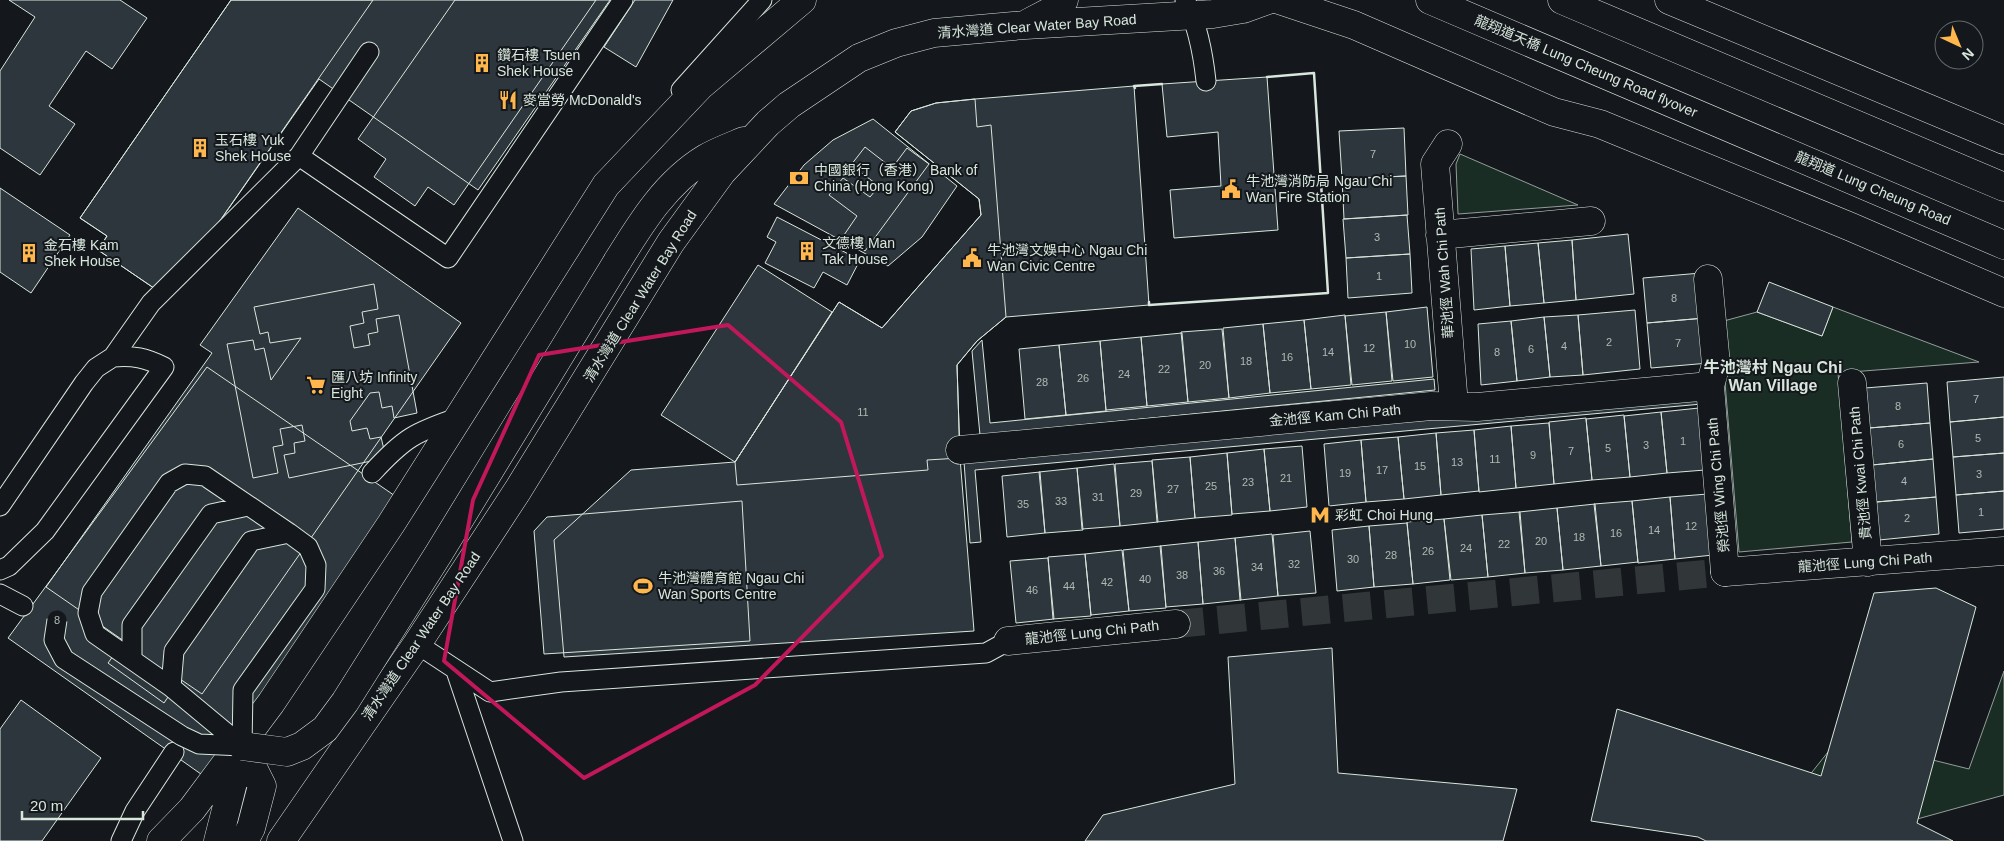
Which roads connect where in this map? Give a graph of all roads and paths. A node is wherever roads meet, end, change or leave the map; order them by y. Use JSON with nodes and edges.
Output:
{"nodes":[{"id":1,"x":624,"y":0,"type":"edge"},
{"id":2,"x":744,"y":0,"type":"edge"},
{"id":3,"x":1064,"y":0,"type":"edge"},
{"id":4,"x":1268,"y":0,"type":"edge"},
{"id":5,"x":1279,"y":0,"type":"edge"},
{"id":6,"x":1430,"y":0,"type":"edge"},
{"id":7,"x":1562,"y":0,"type":"edge"},
{"id":8,"x":1669,"y":0,"type":"edge"},
{"id":9,"x":786,"y":4,"type":"edge"},
{"id":10,"x":1189,"y":8,"type":"edge"},
{"id":11,"x":1025,"y":24,"type":"junction"},
{"id":12,"x":735,"y":28,"type":"junction"},
{"id":13,"x":369,"y":52,"type":"dead end"},
{"id":14,"x":1206,"y":81,"type":"dead end"},
{"id":15,"x":1741,"y":132,"type":"joint"},
{"id":16,"x":753,"y":137,"type":"junction"},
{"id":17,"x":2004,"y":140,"type":"edge"},
{"id":18,"x":1448,"y":144,"type":"dead end"},
{"id":19,"x":298,"y":156,"type":"junction"},
{"id":20,"x":606,"y":185,"type":"junction"},
{"id":21,"x":2004,"y":187,"type":"edge"},
{"id":22,"x":1591,"y":221,"type":"dead end"},
{"id":23,"x":1440,"y":235,"type":"junction"},
{"id":24,"x":2004,"y":245,"type":"edge"},
{"id":25,"x":1708,"y":279,"type":"dead end"},
{"id":26,"x":2004,"y":293,"type":"edge"},
{"id":27,"x":113,"y":357,"type":"junction"},
{"id":28,"x":1852,"y":384,"type":"dead end"},
{"id":29,"x":1710,"y":386,"type":"junction"},
{"id":30,"x":1454,"y":405,"type":"junction"},
{"id":31,"x":460,"y":417,"type":"junction"},
{"id":32,"x":960,"y":450,"type":"dead end"},
{"id":33,"x":372,"y":473,"type":"dead end"},
{"id":34,"x":0,"y":506,"type":"edge"},
{"id":35,"x":248,"y":506,"type":"junction"},
{"id":36,"x":288,"y":533,"type":"junction"},
{"id":37,"x":2004,"y":551,"type":"edge"},
{"id":38,"x":1868,"y":562,"type":"junction"},
{"id":39,"x":0,"y":570,"type":"edge"},
{"id":40,"x":1725,"y":572,"type":"joint"},
{"id":41,"x":0,"y":594,"type":"edge"},
{"id":42,"x":23,"y":606,"type":"dead end"},
{"id":43,"x":57,"y":620,"type":"dead end"},
{"id":44,"x":1176,"y":624,"type":"tunnel mouth"},
{"id":45,"x":1008,"y":640,"type":"joint"},
{"id":46,"x":418,"y":644,"type":"junction"},
{"id":47,"x":132,"y":659,"type":"junction"},
{"id":48,"x":456,"y":671,"type":"junction"},
{"id":49,"x":170,"y":687,"type":"junction"},
{"id":50,"x":242,"y":746,"type":"junction"},
{"id":51,"x":174,"y":752,"type":"dead end"},
{"id":52,"x":121,"y":841,"type":"edge"},
{"id":53,"x":161,"y":841,"type":"edge"},
{"id":54,"x":218,"y":841,"type":"edge"},
{"id":55,"x":244,"y":841,"type":"edge"},
{"id":56,"x":281,"y":841,"type":"edge"},
{"id":57,"x":513,"y":841,"type":"edge"}],
"edges":[{"from":1,"to":19,"type":"lane"},
{"from":2,"to":12,"type":"lane"},
{"from":3,"to":11,"type":"main road"},
{"from":4,"to":10,"type":"main road","name":"清水灣道 Clear Water Bay Road"},
{"from":5,"to":26,"type":"main road"},
{"from":6,"to":15,"type":"main road","name":"龍翔道天橋 Lung Cheung Road flyover"},
{"from":7,"to":21,"type":"main road"},
{"from":8,"to":17,"type":"main road"},
{"from":9,"to":12,"type":"lane"},
{"from":9,"to":20,"type":"main road"},
{"from":10,"to":11,"type":"main road","name":"清水灣道 Clear Water Bay Road"},
{"from":10,"to":14,"type":"lane"},
{"from":11,"to":16,"type":"main road","name":"清水灣道 Clear Water Bay Road"},
{"from":12,"to":20,"type":"lane"},
{"from":13,"to":19,"type":"lane"},
{"from":15,"to":24,"type":"main road","name":"龍翔道 Lung Cheung Road"},
{"from":16,"to":46,"type":"main road","name":"清水灣道 Clear Water Bay Road"},
{"from":16,"to":50,"type":"main road","bridge":true},
{"from":18,"to":23,"type":"main road","name":"華池徑 Wah Chi Path"},
{"from":19,"to":27,"type":"lane"},
{"from":20,"to":31,"type":"main road"},
{"from":22,"to":23,"type":"main road"},
{"from":23,"to":30,"type":"main road","name":"華池徑 Wah Chi Path"},
{"from":25,"to":29,"type":"main road","name":"榮池徑 Wing Chi Path"},
{"from":27,"to":34,"type":"lane"},
{"from":27,"to":39,"type":"lane"},
{"from":28,"to":38,"type":"main road","name":"貴池徑 Kwai Chi Path"},
{"from":29,"to":30,"type":"main road","name":"金池徑 Kam Chi Path"},
{"from":29,"to":40,"type":"main road","name":"榮池徑 Wing Chi Path"},
{"from":30,"to":32,"type":"main road","name":"金池徑 Kam Chi Path"},
{"from":31,"to":33,"type":"lane"},
{"from":31,"to":53,"type":"main road"},
{"from":35,"to":36,"type":"lane","bridge":true},
{"from":35,"to":47,"type":"lane","bridge":true},
{"from":35,"to":47,"type":"lane","bridge":true},
{"from":36,"to":49,"type":"lane","bridge":true},
{"from":36,"to":50,"type":"lane","bridge":true},
{"from":37,"to":38,"type":"main road","name":"龍池徑 Lung Chi Path"},
{"from":38,"to":40,"type":"main road","name":"龍池徑 Lung Chi Path"},
{"from":41,"to":42,"type":"lane"},
{"from":43,"to":50,"type":"lane","bridge":true},
{"from":44,"to":45,"type":"main road","name":"龍池徑 Lung Chi Path"},
{"from":45,"to":48,"type":"lane"},
{"from":46,"to":48,"type":"lane"},
{"from":46,"to":56,"type":"main road","name":"清水灣道 Clear Water Bay Road"},
{"from":47,"to":49,"type":"lane","bridge":true},
{"from":48,"to":57,"type":"lane"},
{"from":49,"to":50,"type":"lane","bridge":true},
{"from":50,"to":54,"type":"main road"},
{"from":50,"to":55,"type":"main road"},
{"from":51,"to":52,"type":"lane"}]}
